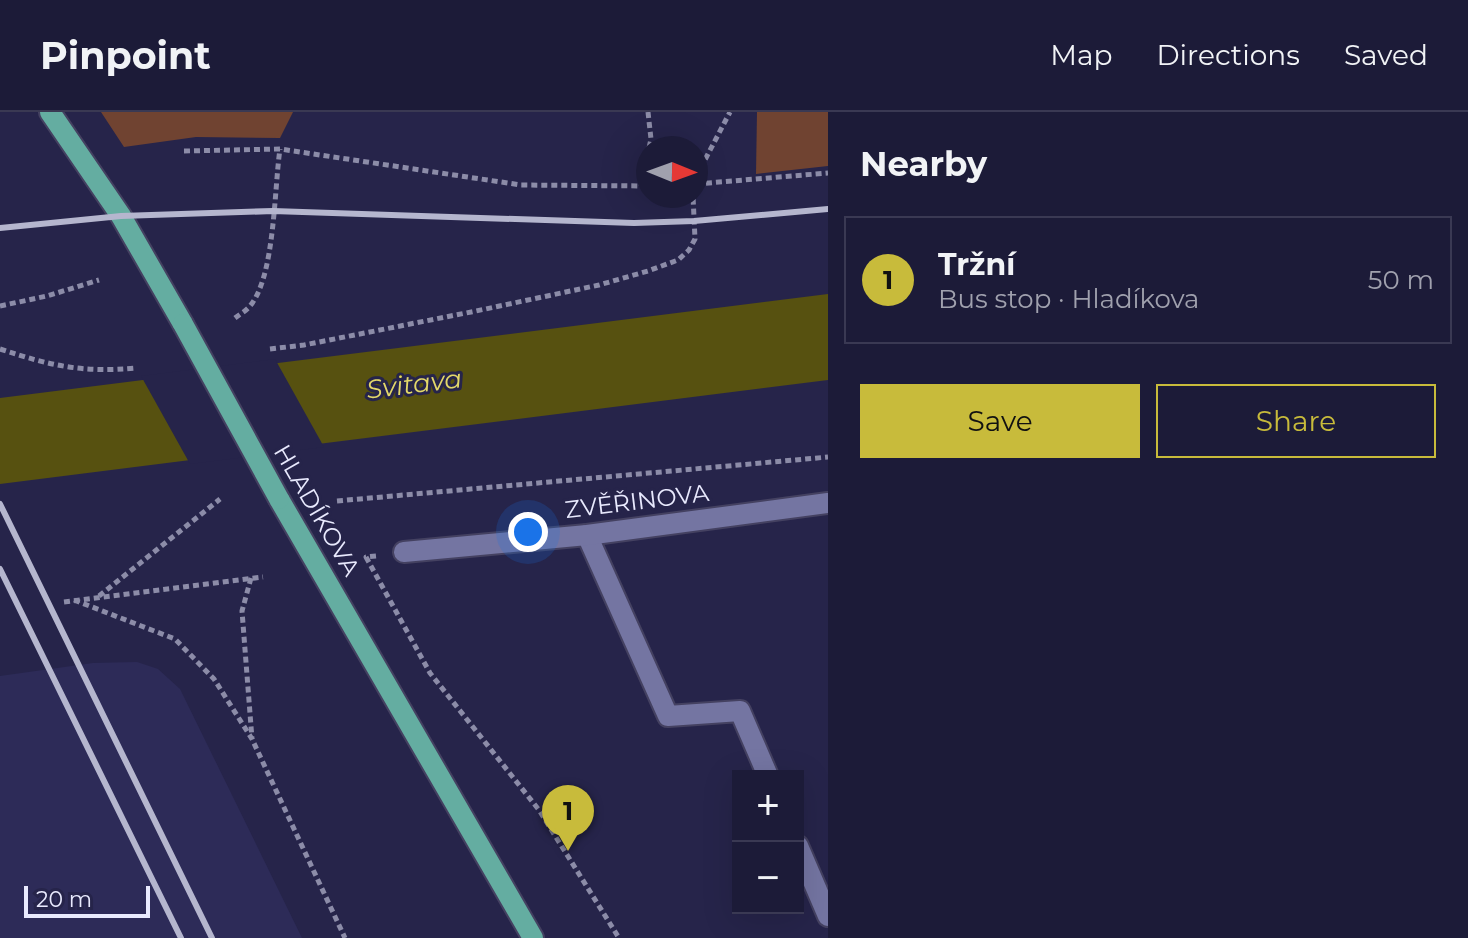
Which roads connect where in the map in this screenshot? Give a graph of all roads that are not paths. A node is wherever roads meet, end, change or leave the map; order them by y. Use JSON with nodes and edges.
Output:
{"nodes":[{"id":1,"x":50,"y":112,"type":"edge"},
{"id":2,"x":828,"y":503,"type":"edge"},
{"id":3,"x":587,"y":535,"type":"junction"},
{"id":4,"x":404,"y":552,"type":"dead end"},
{"id":5,"x":765,"y":770,"type":"edge"},
{"id":6,"x":804,"y":860,"type":"edge"},
{"id":7,"x":828,"y":916,"type":"edge"},
{"id":8,"x":533,"y":938,"type":"edge"}],
"edges":[{"from":1,"to":8,"type":"main road","name":"HLADÍKOVA","bridge":true},
{"from":2,"to":3,"type":"street","name":"ZVĚŘINOVA"},
{"from":3,"to":4,"type":"street","name":"ZVĚŘINOVA"},
{"from":3,"to":5,"type":"street"},
{"from":6,"to":7,"type":"street"}]}
